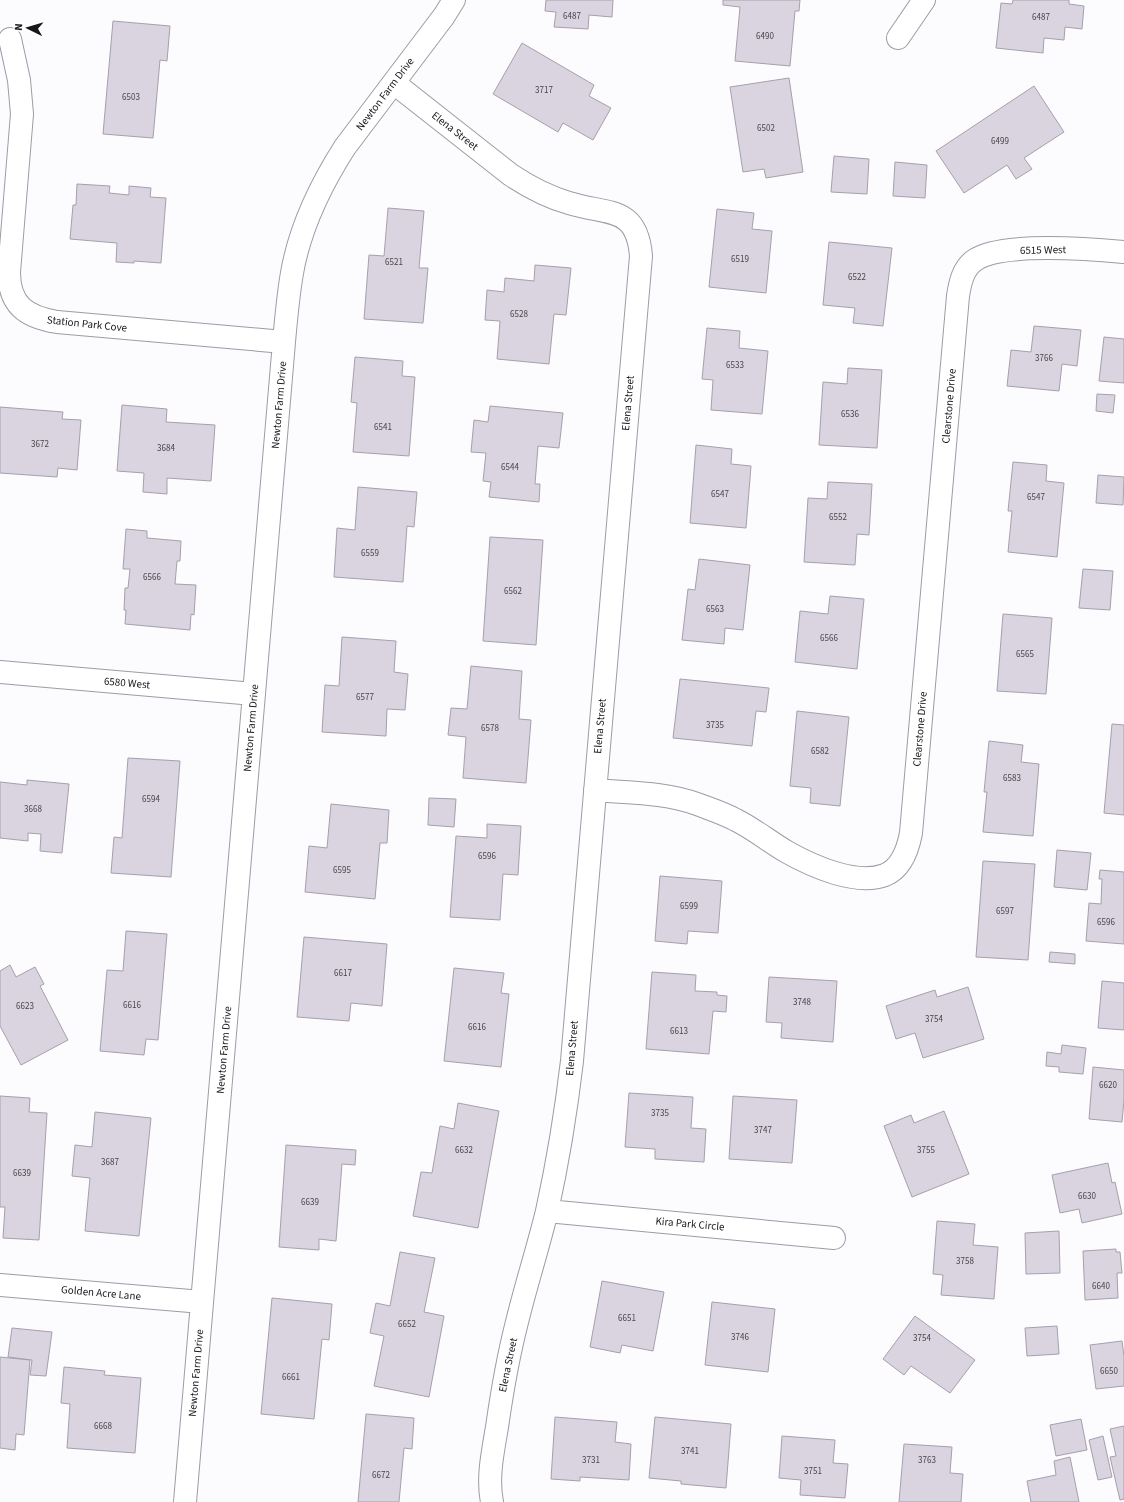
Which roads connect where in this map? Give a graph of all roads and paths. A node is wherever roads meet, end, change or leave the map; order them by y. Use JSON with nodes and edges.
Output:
{"nodes":[{"id":1,"x":454,"y":0,"type":"edge"},
{"id":2,"x":924,"y":0,"type":"edge"},
{"id":3,"x":898,"y":38,"type":"dead end"},
{"id":4,"x":10,"y":39,"type":"dead end"},
{"id":5,"x":394,"y":83,"type":"junction"},
{"id":6,"x":1124,"y":252,"type":"edge"},
{"id":7,"x":967,"y":268,"type":"joint"},
{"id":8,"x":284,"y":342,"type":"junction"},
{"id":9,"x":0,"y":672,"type":"edge"},
{"id":10,"x":254,"y":694,"type":"junction"},
{"id":11,"x":595,"y":790,"type":"junction"},
{"id":12,"x":547,"y":1211,"type":"junction"},
{"id":13,"x":834,"y":1238,"type":"dead end"},
{"id":14,"x":0,"y":1285,"type":"edge"},
{"id":15,"x":202,"y":1302,"type":"junction"},
{"id":16,"x":185,"y":1502,"type":"edge"},
{"id":17,"x":492,"y":1502,"type":"edge"}],
"edges":[{"from":1,"to":5,"type":"street","name":"Newton Farm Drive"},
{"from":2,"to":3,"type":"street"},
{"from":4,"to":8,"type":"street","name":"Station Park Cove"},
{"from":5,"to":8,"type":"street","name":"Newton Farm Drive"},
{"from":5,"to":11,"type":"street","name":"Elena Street"},
{"from":6,"to":7,"type":"street","name":"6515 West"},
{"from":7,"to":11,"type":"street","name":"Clearstone Drive"},
{"from":8,"to":10,"type":"street","name":"Newton Farm Drive"},
{"from":9,"to":10,"type":"street","name":"6580 West"},
{"from":10,"to":15,"type":"street","name":"Newton Farm Drive"},
{"from":11,"to":12,"type":"street","name":"Elena Street"},
{"from":12,"to":13,"type":"street","name":"Kira Park Circle"},
{"from":12,"to":17,"type":"street","name":"Elena Street"},
{"from":14,"to":15,"type":"street","name":"Golden Acre Lane"},
{"from":15,"to":16,"type":"street","name":"Newton Farm Drive"}]}
